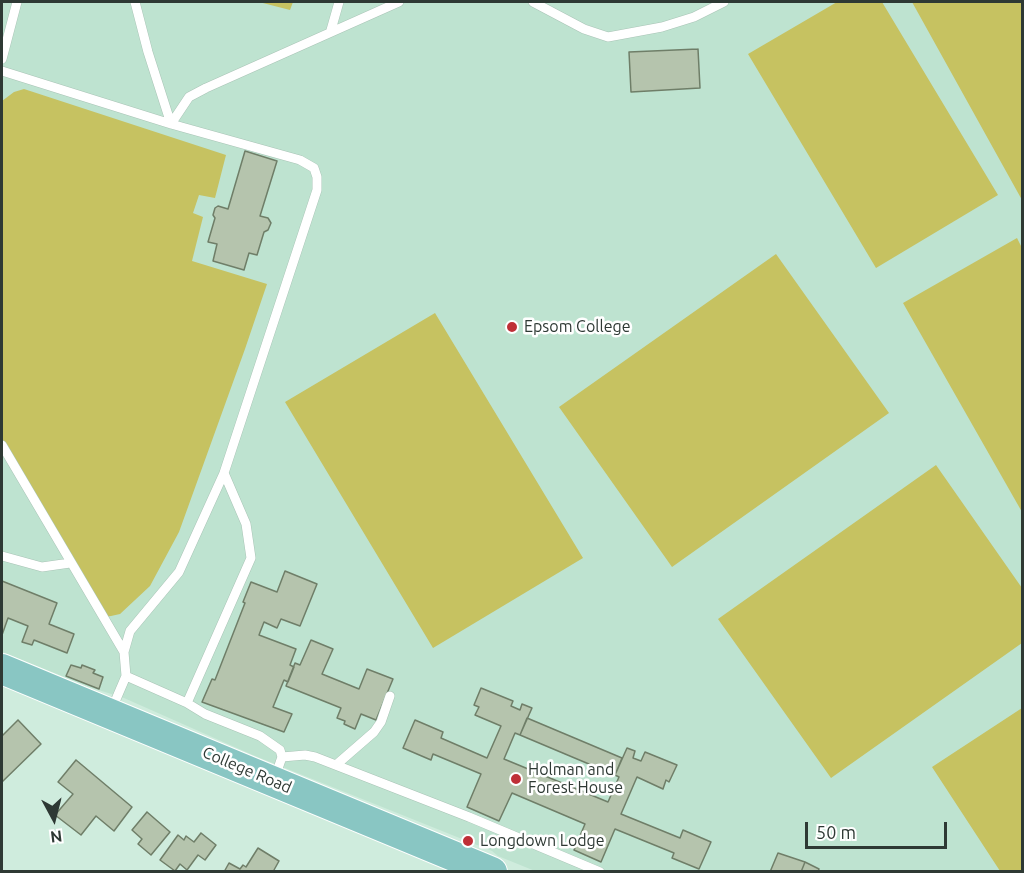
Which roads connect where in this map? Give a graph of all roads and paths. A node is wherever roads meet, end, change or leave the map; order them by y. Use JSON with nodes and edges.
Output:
{"nodes":[{"id":1,"x":17,"y":2,"type":"edge"},
{"id":2,"x":135,"y":2,"type":"edge"},
{"id":3,"x":339,"y":2,"type":"edge"},
{"id":4,"x":533,"y":2,"type":"edge"},
{"id":5,"x":724,"y":2,"type":"edge"},
{"id":6,"x":393,"y":3,"type":"edge"},
{"id":7,"x":331,"y":30,"type":"junction"},
{"id":8,"x":2,"y":59,"type":"edge"},
{"id":9,"x":2,"y":71,"type":"edge"},
{"id":10,"x":171,"y":124,"type":"junction"},
{"id":11,"x":2,"y":445,"type":"edge"},
{"id":12,"x":224,"y":473,"type":"junction"},
{"id":13,"x":2,"y":556,"type":"edge"},
{"id":14,"x":70,"y":563,"type":"junction"},
{"id":15,"x":124,"y":652,"type":"junction"},
{"id":16,"x":2,"y":669,"type":"edge"},
{"id":17,"x":126,"y":676,"type":"junction"},
{"id":18,"x":390,"y":696,"type":"dead end"},
{"id":19,"x":187,"y":703,"type":"junction"},
{"id":20,"x":110,"y":713,"type":"junction"},
{"id":21,"x":336,"y":765,"type":"junction"},
{"id":22,"x":278,"y":769,"type":"junction"},
{"id":23,"x":492,"y":872,"type":"edge"},
{"id":24,"x":600,"y":872,"type":"edge"}],
"edges":[{"from":1,"to":8,"type":"lane"},
{"from":2,"to":10,"type":"lane"},
{"from":3,"to":7,"type":"lane"},
{"from":4,"to":5,"type":"lane"},
{"from":6,"to":7,"type":"lane"},
{"from":7,"to":10,"type":"lane"},
{"from":9,"to":10,"type":"lane"},
{"from":10,"to":12,"type":"lane"},
{"from":11,"to":14,"type":"lane"},
{"from":12,"to":15,"type":"lane"},
{"from":12,"to":19,"type":"lane"},
{"from":13,"to":14,"type":"lane"},
{"from":14,"to":15,"type":"lane"},
{"from":15,"to":17,"type":"lane"},
{"from":16,"to":20,"type":"main road","name":"College Road"},
{"from":17,"to":19,"type":"lane"},
{"from":17,"to":20,"type":"lane"},
{"from":18,"to":21,"type":"lane"},
{"from":19,"to":22,"type":"lane"},
{"from":20,"to":22,"type":"main road","name":"College Road"},
{"from":21,"to":22,"type":"lane"},
{"from":21,"to":24,"type":"lane"},
{"from":22,"to":23,"type":"main road","name":"College Road"}]}
